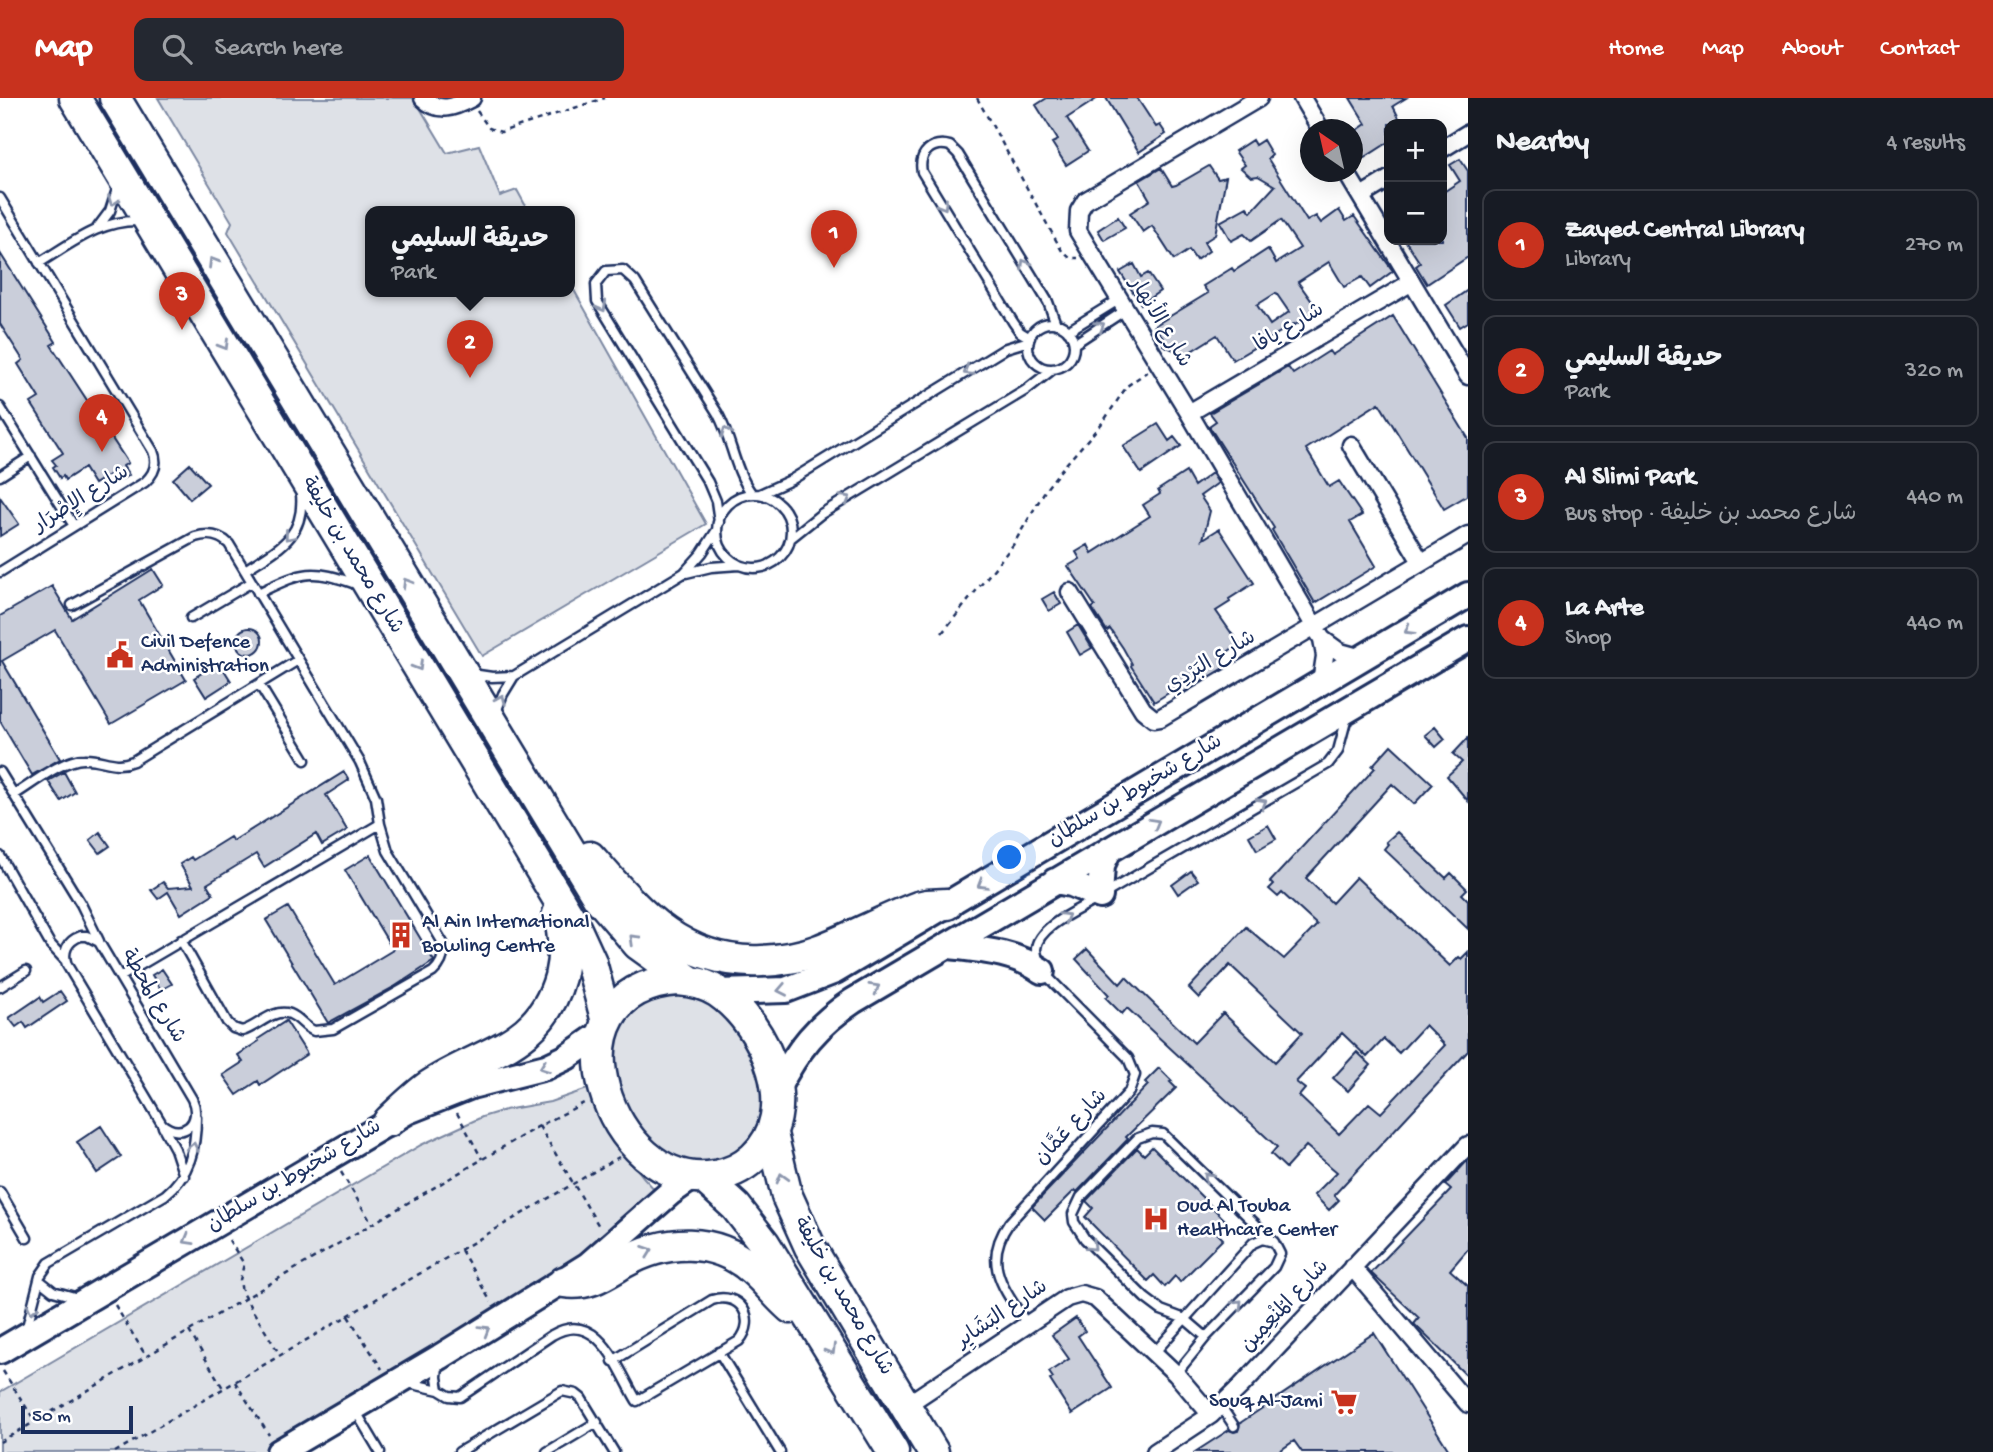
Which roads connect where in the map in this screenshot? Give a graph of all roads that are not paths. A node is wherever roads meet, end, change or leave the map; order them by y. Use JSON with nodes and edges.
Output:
{"nodes":[{"id":1,"x":75,"y":98,"type":"edge"},
{"id":2,"x":115,"y":98,"type":"edge"},
{"id":3,"x":424,"y":98,"type":"edge"},
{"id":4,"x":472,"y":98,"type":"edge"},
{"id":5,"x":1259,"y":98,"type":"edge"},
{"id":6,"x":1302,"y":98,"type":"edge"},
{"id":7,"x":1314,"y":119,"type":"edge"},
{"id":8,"x":1468,"y":133,"type":"edge"},
{"id":9,"x":1447,"y":146,"type":"edge"},
{"id":10,"x":119,"y":171,"type":"junction"},
{"id":11,"x":1352,"y":182,"type":"edge"},
{"id":12,"x":1384,"y":182,"type":"edge"},
{"id":13,"x":1361,"y":196,"type":"junction"},
{"id":14,"x":0,"y":198,"type":"edge"},
{"id":15,"x":150,"y":221,"type":"junction"},
{"id":16,"x":98,"y":227,"type":"junction"},
{"id":17,"x":39,"y":263,"type":"junction"},
{"id":18,"x":1412,"y":282,"type":"junction"},
{"id":19,"x":1124,"y":304,"type":"junction"},
{"id":20,"x":1056,"y":324,"type":"junction"},
{"id":21,"x":1068,"y":331,"type":"junction"},
{"id":22,"x":1029,"y":340,"type":"junction"},
{"id":23,"x":1074,"y":344,"type":"junction"},
{"id":24,"x":1053,"y":369,"type":"junction"},
{"id":25,"x":1468,"y":376,"type":"edge"},
{"id":26,"x":0,"y":407,"type":"edge"},
{"id":27,"x":1189,"y":413,"type":"junction"},
{"id":28,"x":1351,"y":445,"type":"dead end"},
{"id":29,"x":30,"y":456,"type":"junction"},
{"id":30,"x":299,"y":469,"type":"junction"},
{"id":31,"x":0,"y":476,"type":"edge"},
{"id":32,"x":756,"y":494,"type":"junction"},
{"id":33,"x":74,"y":526,"type":"junction"},
{"id":34,"x":718,"y":526,"type":"junction"},
{"id":35,"x":1468,"y":535,"type":"edge"},
{"id":36,"x":790,"y":538,"type":"junction"},
{"id":37,"x":1421,"y":562,"type":"junction"},
{"id":38,"x":739,"y":565,"type":"junction"},
{"id":39,"x":245,"y":570,"type":"junction"},
{"id":40,"x":0,"y":572,"type":"edge"},
{"id":41,"x":684,"y":573,"type":"junction"},
{"id":42,"x":252,"y":582,"type":"junction"},
{"id":43,"x":372,"y":591,"type":"junction"},
{"id":44,"x":1070,"y":592,"type":"dead end"},
{"id":45,"x":258,"y":593,"type":"junction"},
{"id":46,"x":1468,"y":594,"type":"edge"},
{"id":47,"x":72,"y":605,"type":"dead end"},
{"id":48,"x":191,"y":618,"type":"dead end"},
{"id":49,"x":1468,"y":624,"type":"edge"},
{"id":50,"x":1318,"y":632,"type":"junction"},
{"id":51,"x":1462,"y":643,"type":"edge"},
{"id":52,"x":1362,"y":658,"type":"junction"},
{"id":53,"x":298,"y":660,"type":"junction"},
{"id":54,"x":460,"y":669,"type":"junction"},
{"id":55,"x":514,"y":676,"type":"junction"},
{"id":56,"x":1321,"y":682,"type":"junction"},
{"id":57,"x":259,"y":684,"type":"junction"},
{"id":58,"x":1373,"y":695,"type":"junction"},
{"id":59,"x":1348,"y":710,"type":"junction"},
{"id":60,"x":494,"y":725,"type":"junction"},
{"id":61,"x":305,"y":760,"type":"dead end"},
{"id":62,"x":0,"y":772,"type":"edge"},
{"id":63,"x":14,"y":795,"type":"junction"},
{"id":64,"x":552,"y":820,"type":"junction"},
{"id":65,"x":380,"y":824,"type":"junction"},
{"id":66,"x":1108,"y":850,"type":"junction"},
{"id":67,"x":0,"y":856,"type":"edge"},
{"id":68,"x":548,"y":880,"type":"junction"},
{"id":69,"x":1055,"y":881,"type":"junction"},
{"id":70,"x":1100,"y":896,"type":"junction"},
{"id":71,"x":947,"y":904,"type":"junction"},
{"id":72,"x":181,"y":940,"type":"junction"},
{"id":73,"x":99,"y":942,"type":"junction"},
{"id":74,"x":950,"y":946,"type":"junction"},
{"id":75,"x":65,"y":960,"type":"junction"},
{"id":76,"x":26,"y":971,"type":"dead end"},
{"id":77,"x":1042,"y":971,"type":"junction"},
{"id":78,"x":120,"y":977,"type":"junction"},
{"id":79,"x":688,"y":980,"type":"junction"},
{"id":80,"x":1,"y":983,"type":"edge"},
{"id":81,"x":718,"y":992,"type":"junction"},
{"id":82,"x":605,"y":1027,"type":"junction"},
{"id":83,"x":778,"y":1087,"type":"junction"},
{"id":84,"x":196,"y":1117,"type":"junction"},
{"id":85,"x":389,"y":1121,"type":"junction"},
{"id":86,"x":162,"y":1124,"type":"junction"},
{"id":87,"x":772,"y":1134,"type":"junction"},
{"id":88,"x":1468,"y":1145,"type":"edge"},
{"id":89,"x":184,"y":1175,"type":"junction"},
{"id":90,"x":699,"y":1177,"type":"junction"},
{"id":91,"x":0,"y":1192,"type":"edge"},
{"id":92,"x":27,"y":1238,"type":"dead end"},
{"id":93,"x":1274,"y":1242,"type":"junction"},
{"id":94,"x":1352,"y":1267,"type":"junction"},
{"id":95,"x":39,"y":1280,"type":"junction"},
{"id":96,"x":564,"y":1282,"type":"junction"},
{"id":97,"x":96,"y":1294,"type":"junction"},
{"id":98,"x":1185,"y":1319,"type":"junction"},
{"id":99,"x":814,"y":1322,"type":"junction"},
{"id":100,"x":1027,"y":1324,"type":"junction"},
{"id":101,"x":24,"y":1337,"type":"junction"},
{"id":102,"x":1206,"y":1338,"type":"junction"},
{"id":103,"x":0,"y":1350,"type":"edge"},
{"id":104,"x":719,"y":1352,"type":"junction"},
{"id":105,"x":1154,"y":1353,"type":"junction"},
{"id":106,"x":440,"y":1357,"type":"junction"},
{"id":107,"x":613,"y":1361,"type":"junction"},
{"id":108,"x":1176,"y":1374,"type":"junction"},
{"id":109,"x":395,"y":1383,"type":"junction"},
{"id":110,"x":439,"y":1390,"type":"junction"},
{"id":111,"x":1468,"y":1404,"type":"edge"},
{"id":112,"x":905,"y":1406,"type":"junction"},
{"id":113,"x":354,"y":1408,"type":"junction"},
{"id":114,"x":1216,"y":1410,"type":"junction"},
{"id":115,"x":597,"y":1422,"type":"junction"},
{"id":116,"x":1234,"y":1426,"type":"dead end"},
{"id":117,"x":612,"y":1451,"type":"edge"},
{"id":118,"x":279,"y":1452,"type":"edge"},
{"id":119,"x":380,"y":1452,"type":"edge"},
{"id":120,"x":459,"y":1452,"type":"edge"},
{"id":121,"x":547,"y":1452,"type":"edge"},
{"id":122,"x":780,"y":1452,"type":"edge"},
{"id":123,"x":893,"y":1452,"type":"edge"},
{"id":124,"x":933,"y":1452,"type":"edge"},
{"id":125,"x":1156,"y":1452,"type":"edge"}],
"edges":[{"from":1,"to":10,"type":"highway","name":"شارع محمد بن خليفة"},
{"from":54,"to":2,"type":"highway","name":"شارع محمد بن خليفة","one_way":true},
{"from":3,"to":4,"type":"street"},
{"from":5,"to":19,"type":"street","name":"شارع الأنهار"},
{"from":6,"to":7,"type":"street"},
{"from":8,"to":9,"type":"street"},
{"from":10,"to":15,"type":"highway","name":"شارع محمد بن خليفة"},
{"from":10,"to":16,"type":"lane","one_way":true},
{"from":11,"to":13,"type":"street"},
{"from":12,"to":13,"type":"street"},
{"from":13,"to":18,"type":"street"},
{"from":14,"to":17,"type":"lane","name":"شارع الإِصْرَار"},
{"from":15,"to":16,"type":"lane"},
{"from":15,"to":30,"type":"highway","name":"شارع محمد بن خليفة","one_way":true},
{"from":16,"to":17,"type":"lane"},
{"from":17,"to":33,"type":"lane","name":"شارع الإِصْرَار"},
{"from":18,"to":25,"type":"street"},
{"from":18,"to":27,"type":"street","name":"شارع يافا"},
{"from":19,"to":21,"type":"lane"},
{"from":23,"to":19,"type":"lane","one_way":true},
{"from":19,"to":27,"type":"street","name":"شارع الأنهار"},
{"from":20,"to":21,"type":"lane"},
{"from":20,"to":22,"type":"lane"},
{"from":20,"to":22,"type":"lane","one_way":true},
{"from":21,"to":23,"type":"lane"},
{"from":22,"to":24,"type":"lane"},
{"from":22,"to":32,"type":"lane","one_way":true},
{"from":23,"to":24,"type":"lane"},
{"from":36,"to":24,"type":"lane","one_way":true},
{"from":26,"to":29,"type":"lane"},
{"from":27,"to":50,"type":"street","name":"شارع الأنهار"},
{"from":28,"to":37,"type":"street"},
{"from":29,"to":31,"type":"lane"},
{"from":29,"to":33,"type":"lane"},
{"from":30,"to":39,"type":"lane","one_way":true},
{"from":30,"to":43,"type":"highway","name":"شارع محمد بن خليفة"},
{"from":32,"to":34,"type":"lane"},
{"from":32,"to":34,"type":"lane","one_way":true},
{"from":32,"to":36,"type":"lane"},
{"from":33,"to":40,"type":"lane","name":"شارع الإِصْرَار"},
{"from":34,"to":38,"type":"lane"},
{"from":34,"to":41,"type":"lane"},
{"from":35,"to":37,"type":"street","name":"شارع البَرْدِي"},
{"from":36,"to":38,"type":"lane"},
{"from":37,"to":50,"type":"street","name":"شارع البَرْدِي"},
{"from":38,"to":41,"type":"lane"},
{"from":39,"to":42,"type":"lane"},
{"from":39,"to":47,"type":"lane"},
{"from":41,"to":55,"type":"lane"},
{"from":42,"to":45,"type":"lane"},
{"from":42,"to":48,"type":"lane"},
{"from":43,"to":45,"type":"lane"},
{"from":43,"to":68,"type":"highway","name":"شارع محمد بن خليفة","one_way":true},
{"from":44,"to":50,"type":"street","name":"شارع البَرْدِي"},
{"from":45,"to":53,"type":"lane"},
{"from":46,"to":52,"type":"main road","name":"شارع شخبوط بن سلطان","one_way":true},
{"from":49,"to":58,"type":"main road"},
{"from":50,"to":52,"type":"street"},
{"from":50,"to":56,"type":"street","name":"شارع الأنهار"},
{"from":51,"to":58,"type":"main road","name":"شارع شخبوط بن سلطان"},
{"from":52,"to":56,"type":"main road","name":"شارع شخبوط بن سلطان"},
{"from":53,"to":57,"type":"lane"},
{"from":53,"to":65,"type":"lane"},
{"from":54,"to":55,"type":"lane"},
{"from":54,"to":60,"type":"highway","name":"شارع محمد بن خليفة"},
{"from":60,"to":55,"type":"lane","one_way":true},
{"from":56,"to":71,"type":"main road","name":"شارع شخبوط بن سلطان","one_way":true},
{"from":57,"to":61,"type":"lane"},
{"from":57,"to":63,"type":"lane"},
{"from":58,"to":59,"type":"main road","name":"شارع شخبوط بن سلطان"},
{"from":66,"to":59,"type":"main road","name":"شارع شخبوط بن سلطان","one_way":true},
{"from":70,"to":59,"type":"lane","one_way":true},
{"from":60,"to":64,"type":"highway","name":"شارع محمد بن خليفة"},
{"from":62,"to":63,"type":"lane"},
{"from":63,"to":73,"type":"lane"},
{"from":64,"to":71,"type":"highway"},
{"from":79,"to":64,"type":"highway","name":"شارع محمد بن خليفة","one_way":true},
{"from":65,"to":72,"type":"lane"},
{"from":65,"to":72,"type":"lane"},
{"from":66,"to":69,"type":"main road","name":"شارع شخبوط بن سلطان"},
{"from":66,"to":70,"type":"main road"},
{"from":67,"to":75,"type":"lane"},
{"from":68,"to":82,"type":"highway","name":"شارع محمد بن خليفة"},
{"from":68,"to":85,"type":"highway"},
{"from":69,"to":70,"type":"main road"},
{"from":69,"to":74,"type":"main road","name":"شارع شخبوط بن سلطان"},
{"from":77,"to":70,"type":"lane","one_way":true},
{"from":71,"to":81,"type":"main road","name":"شارع شخبوط بن سلطان","one_way":true},
{"from":72,"to":78,"type":"lane"},
{"from":73,"to":75,"type":"lane","name":"شارع المحطة"},
{"from":73,"to":78,"type":"lane","name":"شارع المحطة"},
{"from":74,"to":77,"type":"main road"},
{"from":83,"to":74,"type":"main road","name":"شارع شخبوط بن سلطان","one_way":true},
{"from":75,"to":86,"type":"lane"},
{"from":76,"to":80,"type":"lane"},
{"from":77,"to":100,"type":"lane","name":"شارع عَمَّان"},
{"from":78,"to":84,"type":"lane","name":"شارع المحطة"},
{"from":79,"to":81,"type":"highway"},
{"from":79,"to":82,"type":"highway"},
{"from":81,"to":83,"type":"highway"},
{"from":82,"to":85,"type":"main road","name":"شارع شخبوط بن سلطان","one_way":true},
{"from":82,"to":90,"type":"highway"},
{"from":83,"to":87,"type":"highway"},
{"from":84,"to":86,"type":"lane"},
{"from":89,"to":84,"type":"lane","name":"شارع المحطة","one_way":true},
{"from":85,"to":97,"type":"main road","name":"شارع شخبوط بن سلطان","one_way":true},
{"from":86,"to":89,"type":"lane"},
{"from":87,"to":90,"type":"highway"},
{"from":112,"to":87,"type":"highway","name":"شارع محمد بن خليفة","one_way":true},
{"from":88,"to":94,"type":"street","name":"شارع المُنْعِمِين"},
{"from":89,"to":95,"type":"lane","name":"شارع المحطة"},
{"from":90,"to":96,"type":"main road"},
{"from":90,"to":99,"type":"highway","name":"شارع محمد بن خليفة"},
{"from":91,"to":92,"type":"lane"},
{"from":93,"to":98,"type":"lane"},
{"from":93,"to":98,"type":"lane","one_way":true},
{"from":102,"to":93,"type":"lane","one_way":true},
{"from":94,"to":111,"type":"street"},
{"from":94,"to":114,"type":"street","name":"شارع المُنْعِمِين"},
{"from":95,"to":97,"type":"lane"},
{"from":95,"to":101,"type":"lane","name":"شارع المحطة","one_way":true},
{"from":96,"to":99,"type":"highway","one_way":true},
{"from":106,"to":96,"type":"main road","one_way":true},
{"from":97,"to":101,"type":"main road","name":"شارع شخبوط بن سلطان"},
{"from":98,"to":102,"type":"lane"},
{"from":98,"to":105,"type":"lane"},
{"from":99,"to":123,"type":"highway","name":"شارع محمد بن خليفة","one_way":true},
{"from":100,"to":105,"type":"street","name":"شارع البَشَايِر"},
{"from":100,"to":112,"type":"street","name":"شارع البَشَايِر"},
{"from":101,"to":103,"type":"main road","name":"شارع شخبوط بن سلطان"},
{"from":102,"to":108,"type":"lane"},
{"from":104,"to":107,"type":"lane"},
{"from":104,"to":107,"type":"lane"},
{"from":104,"to":122,"type":"lane"},
{"from":105,"to":108,"type":"street","name":"شارع البَشَايِر"},
{"from":106,"to":109,"type":"main road"},
{"from":106,"to":110,"type":"lane"},
{"from":107,"to":110,"type":"lane"},
{"from":108,"to":114,"type":"street","name":"شارع البَشَايِر"},
{"from":109,"to":110,"type":"lane"},
{"from":109,"to":113,"type":"main road"},
{"from":112,"to":124,"type":"highway","name":"شارع محمد بن خليفة"},
{"from":113,"to":118,"type":"main road"},
{"from":113,"to":119,"type":"lane"},
{"from":114,"to":116,"type":"lane"},
{"from":114,"to":125,"type":"street","name":"شارع المُنْعِمِين"},
{"from":115,"to":117,"type":"lane"},
{"from":115,"to":120,"type":"lane"},
{"from":115,"to":121,"type":"lane"}]}
